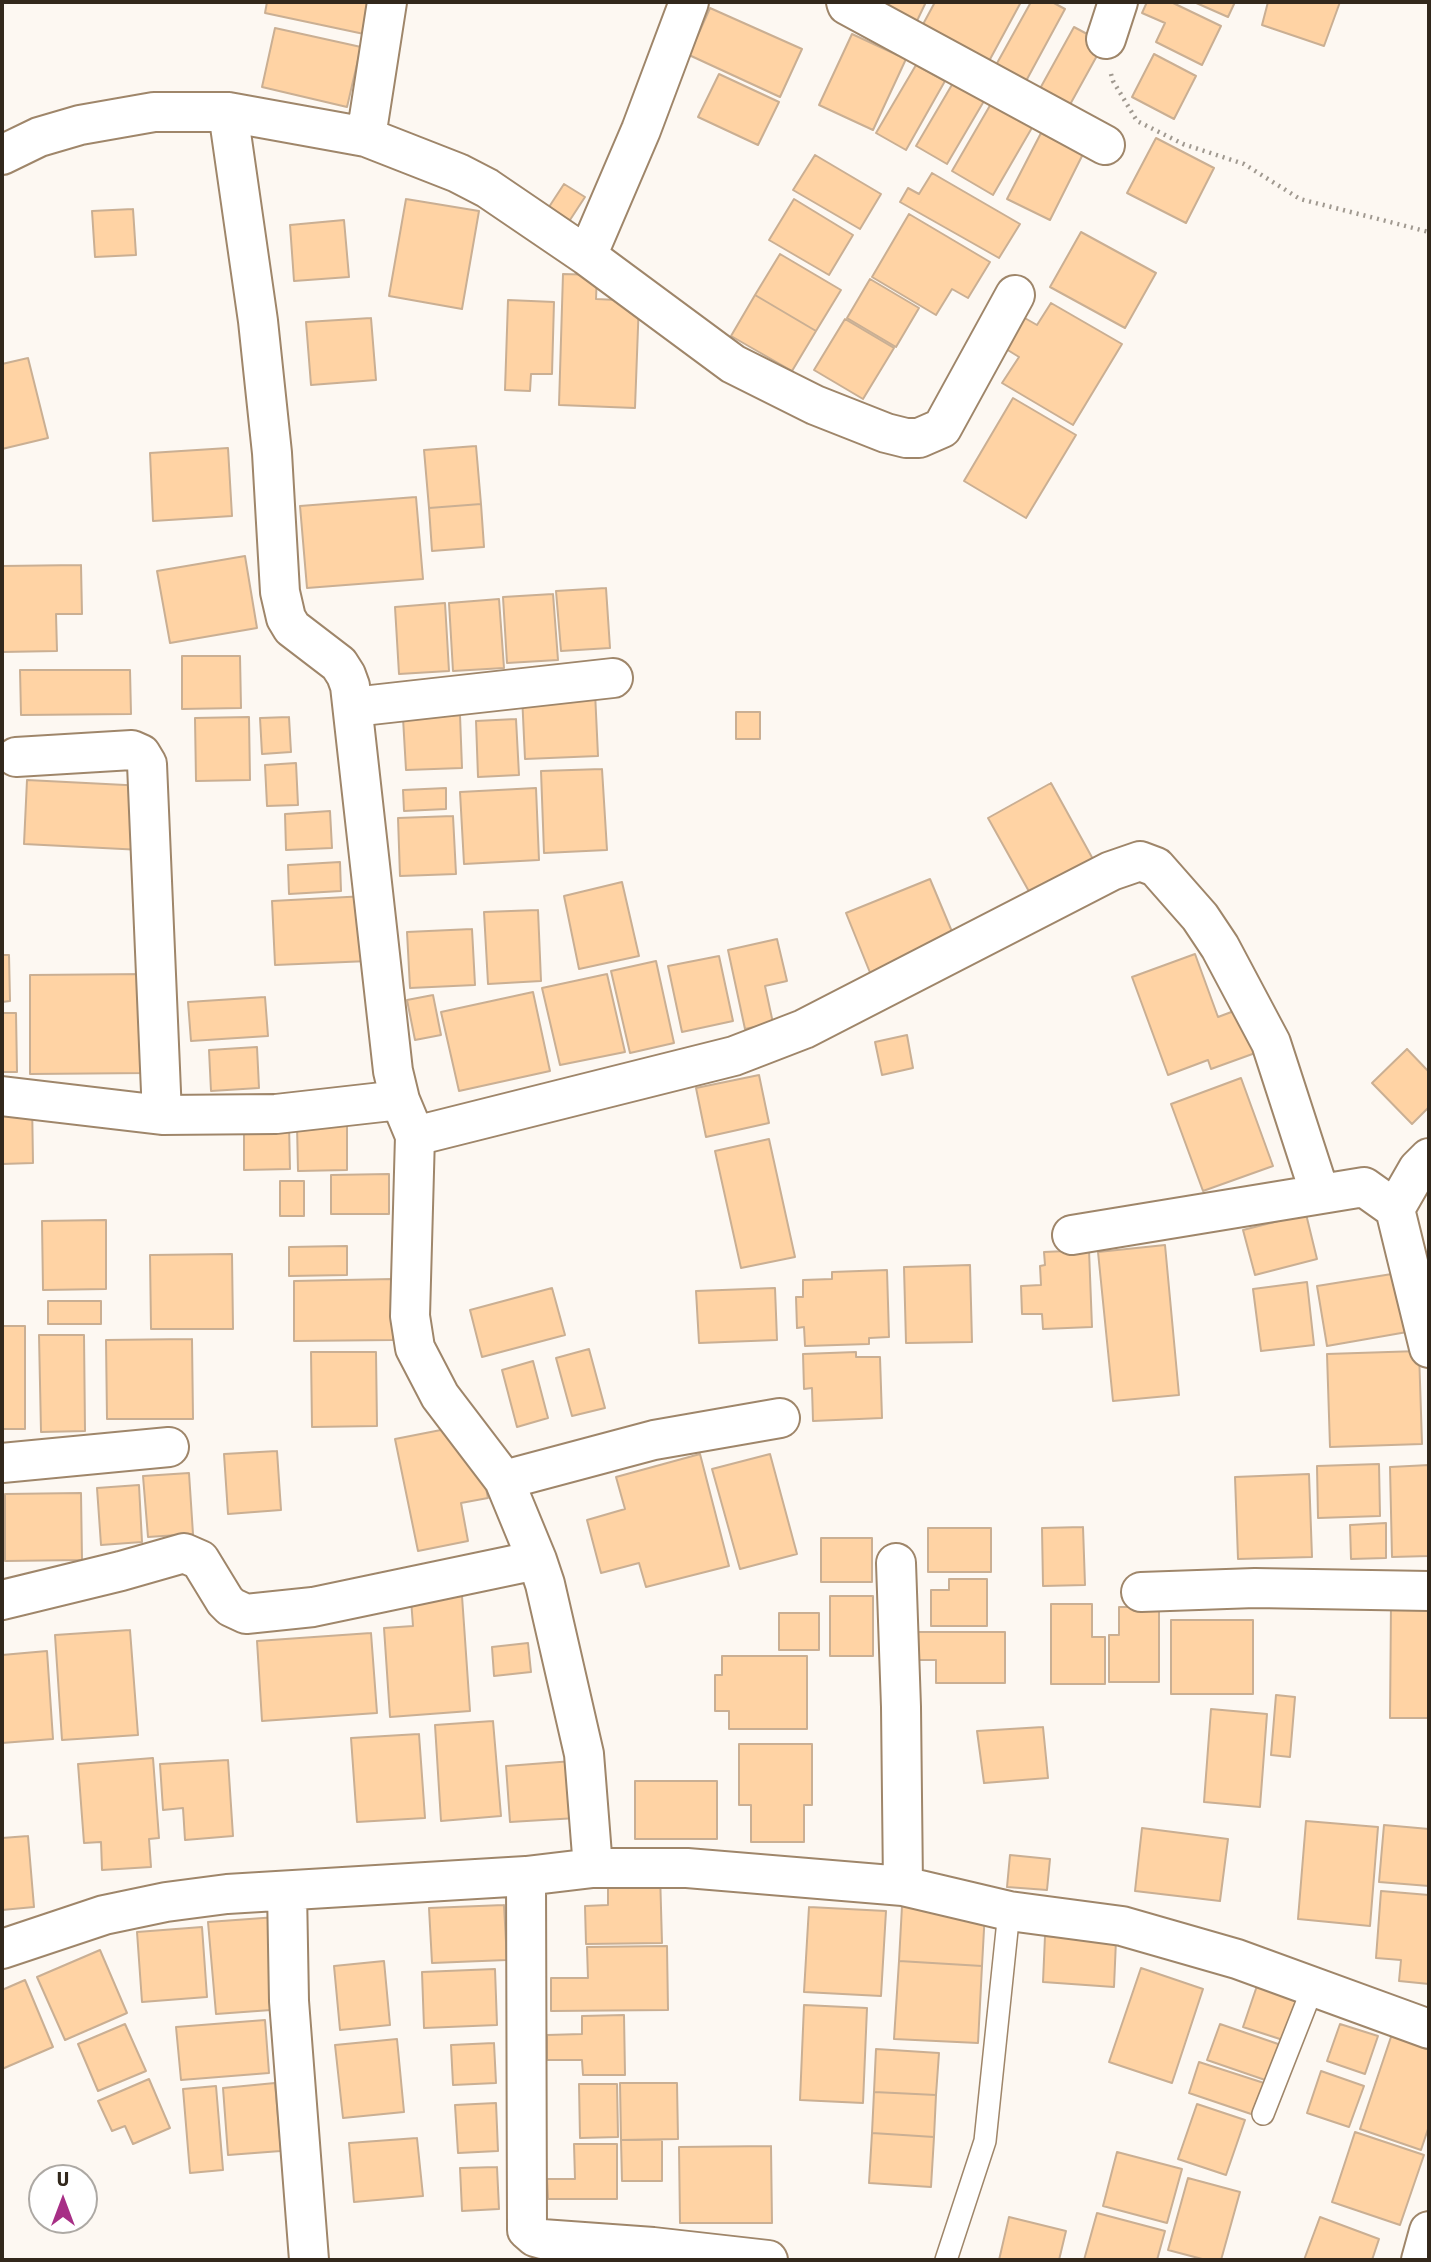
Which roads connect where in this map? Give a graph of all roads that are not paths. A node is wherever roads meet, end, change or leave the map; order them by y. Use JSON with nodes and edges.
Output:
{"nodes":[{"id":1,"x":387,"y":2,"type":"edge"},
{"id":2,"x":689,"y":2,"type":"edge"},
{"id":3,"x":846,"y":2,"type":"edge"},
{"id":4,"x":1118,"y":2,"type":"edge"},
{"id":5,"x":1106,"y":38,"type":"road end"},
{"id":6,"x":228,"y":112,"type":"junction"},
{"id":7,"x":366,"y":137,"type":"junction"},
{"id":8,"x":1105,"y":145,"type":"dead end"},
{"id":9,"x":2,"y":155,"type":"edge"},
{"id":10,"x":587,"y":256,"type":"junction"},
{"id":11,"x":1015,"y":295,"type":"dead end"},
{"id":12,"x":613,"y":678,"type":"dead end"},
{"id":13,"x":353,"y":707,"type":"junction"},
{"id":14,"x":16,"y":757,"type":"dead end"},
{"id":15,"x":2,"y":1096,"type":"edge"},
{"id":16,"x":400,"y":1101,"type":"junction"},
{"id":17,"x":162,"y":1115,"type":"junction"},
{"id":18,"x":415,"y":1136,"type":"junction"},
{"id":19,"x":1429,"y":1158,"type":"edge"},
{"id":20,"x":1320,"y":1194,"type":"junction"},
{"id":21,"x":1395,"y":1209,"type":"junction"},
{"id":22,"x":1072,"y":1235,"type":"dead end"},
{"id":23,"x":1429,"y":1348,"type":"edge"},
{"id":24,"x":780,"y":1418,"type":"dead end"},
{"id":25,"x":169,"y":1447,"type":"dead end"},
{"id":26,"x":2,"y":1463,"type":"edge"},
{"id":27,"x":504,"y":1480,"type":"junction"},
{"id":28,"x":537,"y":1560,"type":"junction"},
{"id":29,"x":897,"y":1563,"type":"dead end"},
{"id":30,"x":1429,"y":1591,"type":"edge"},
{"id":31,"x":1141,"y":1592,"type":"dead end"},
{"id":32,"x":2,"y":1600,"type":"edge"},
{"id":33,"x":593,"y":1868,"type":"junction"},
{"id":34,"x":526,"y":1875,"type":"junction"},
{"id":35,"x":903,"y":1886,"type":"junction"},
{"id":36,"x":287,"y":1891,"type":"junction"},
{"id":37,"x":1009,"y":1910,"type":"junction"},
{"id":38,"x":2,"y":1949,"type":"edge"},
{"id":39,"x":1313,"y":1987,"type":"junction"},
{"id":40,"x":1429,"y":2029,"type":"edge"},
{"id":41,"x":1263,"y":2113,"type":"dead end"},
{"id":42,"x":1429,"y":2231,"type":"edge"},
{"id":43,"x":309,"y":2260,"type":"edge"},
{"id":44,"x":768,"y":2260,"type":"edge"},
{"id":45,"x":946,"y":2260,"type":"edge"},
{"id":46,"x":1421,"y":2260,"type":"edge"}],
"edges":[{"from":1,"to":7,"type":"street"},
{"from":2,"to":10,"type":"street"},
{"from":3,"to":8,"type":"street"},
{"from":4,"to":5,"type":"street"},
{"from":6,"to":7,"type":"street"},
{"from":6,"to":9,"type":"street"},
{"from":6,"to":13,"type":"street"},
{"from":7,"to":10,"type":"street"},
{"from":10,"to":11,"type":"street"},
{"from":12,"to":13,"type":"street"},
{"from":13,"to":16,"type":"street"},
{"from":14,"to":17,"type":"street"},
{"from":15,"to":17,"type":"street"},
{"from":16,"to":17,"type":"street"},
{"from":16,"to":18,"type":"street"},
{"from":18,"to":20,"type":"street"},
{"from":18,"to":27,"type":"street"},
{"from":19,"to":21,"type":"street"},
{"from":20,"to":21,"type":"street"},
{"from":20,"to":22,"type":"street"},
{"from":21,"to":23,"type":"street"},
{"from":24,"to":27,"type":"street"},
{"from":25,"to":26,"type":"street"},
{"from":27,"to":28,"type":"street"},
{"from":28,"to":32,"type":"street"},
{"from":28,"to":33,"type":"street"},
{"from":29,"to":35,"type":"street"},
{"from":30,"to":31,"type":"street"},
{"from":33,"to":34,"type":"street"},
{"from":33,"to":35,"type":"street"},
{"from":34,"to":36,"type":"street"},
{"from":34,"to":44,"type":"street"},
{"from":35,"to":37,"type":"street"},
{"from":36,"to":38,"type":"street"},
{"from":36,"to":43,"type":"street"},
{"from":37,"to":39,"type":"street"},
{"from":37,"to":45,"type":"lane"},
{"from":39,"to":40,"type":"street"},
{"from":39,"to":41,"type":"lane"},
{"from":42,"to":46,"type":"street"}]}
